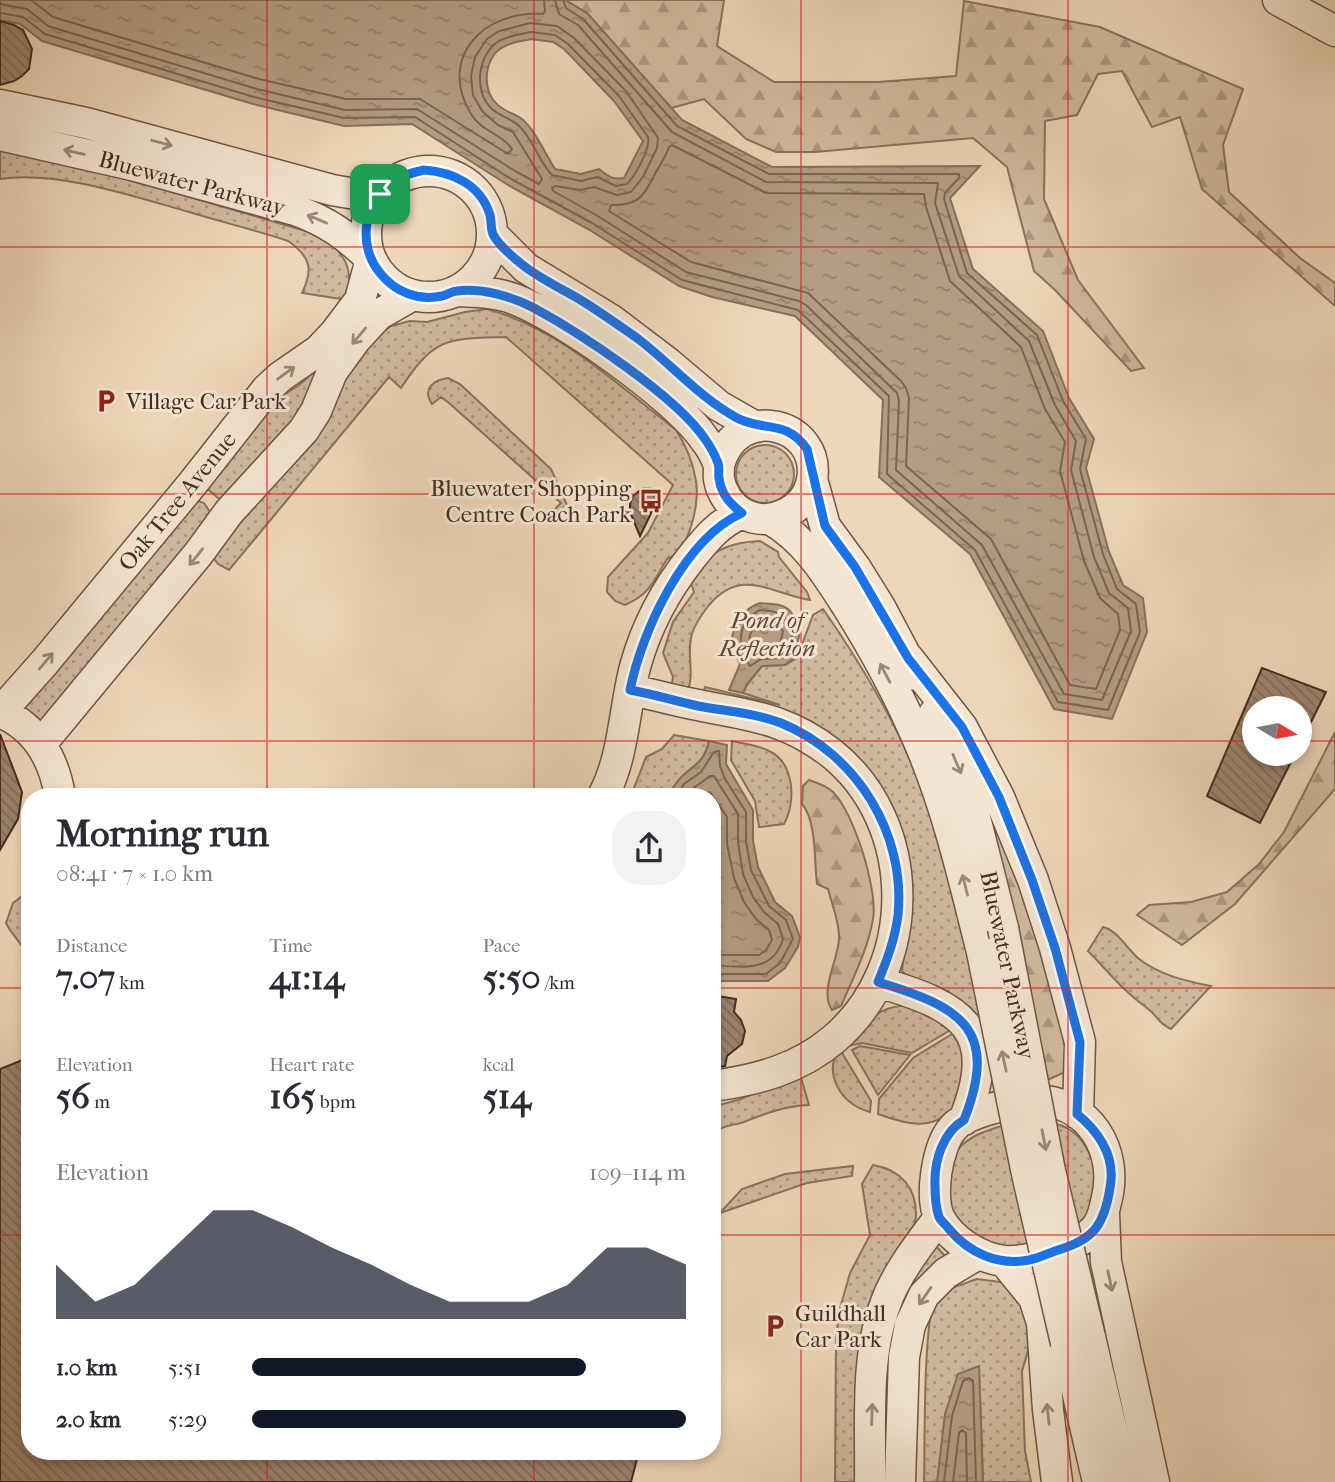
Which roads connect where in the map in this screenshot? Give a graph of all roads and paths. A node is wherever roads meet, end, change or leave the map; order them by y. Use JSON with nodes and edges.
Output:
{"nodes":[{"id":1,"x":1278,"y":0,"type":"edge"},
{"id":2,"x":1335,"y":31,"type":"edge"},
{"id":3,"x":0,"y":105,"type":"edge"},
{"id":4,"x":0,"y":135,"type":"edge"},
{"id":5,"x":380,"y":194,"type":"junction"},
{"id":6,"x":493,"y":235,"type":"junction"},
{"id":7,"x":371,"y":259,"type":"junction"},
{"id":8,"x":456,"y":291,"type":"junction"},
{"id":9,"x":413,"y":295,"type":"junction"},
{"id":10,"x":754,"y":426,"type":"junction"},
{"id":11,"x":719,"y":465,"type":"junction"},
{"id":12,"x":812,"y":479,"type":"junction"},
{"id":13,"x":193,"y":483,"type":"junction"},
{"id":14,"x":229,"y":512,"type":"junction"},
{"id":15,"x":756,"y":516,"type":"junction"},
{"id":16,"x":908,"y":658,"type":"junction"},
{"id":17,"x":630,"y":690,"type":"junction"},
{"id":18,"x":2,"y":713,"type":"edge"},
{"id":19,"x":41,"y":744,"type":"junction"},
{"id":20,"x":58,"y":788,"type":"edge"},
{"id":21,"x":606,"y":788,"type":"edge"},
{"id":22,"x":878,"y":982,"type":"junction"},
{"id":23,"x":721,"y":1084,"type":"edge"},
{"id":24,"x":1077,"y":1114,"type":"junction"},
{"id":25,"x":964,"y":1120,"type":"junction"},
{"id":26,"x":1104,"y":1214,"type":"junction"},
{"id":27,"x":939,"y":1218,"type":"junction"},
{"id":28,"x":991,"y":1258,"type":"junction"},
{"id":29,"x":1078,"y":1340,"type":"junction"},
{"id":30,"x":870,"y":1482,"type":"edge"},
{"id":31,"x":900,"y":1482,"type":"edge"},
{"id":32,"x":1057,"y":1482,"type":"edge"},
{"id":33,"x":1098,"y":1482,"type":"edge"},
{"id":34,"x":1124,"y":1482,"type":"edge"},
{"id":35,"x":1154,"y":1482,"type":"edge"}],
"edges":[{"from":1,"to":2,"type":"street"},
{"from":3,"to":5,"type":"street","name":"Bluewater Parkway","one_way":true},
{"from":7,"to":4,"type":"street","name":"Bluewater Parkway","one_way":true},
{"from":5,"to":6,"type":"street"},
{"from":5,"to":7,"type":"street"},
{"from":6,"to":8,"type":"street"},
{"from":6,"to":10,"type":"street"},
{"from":7,"to":9,"type":"street"},
{"from":13,"to":7,"type":"street","name":"Oak Tree Avenue","one_way":true},
{"from":8,"to":9,"type":"street"},
{"from":8,"to":11,"type":"street"},
{"from":9,"to":14,"type":"street","name":"Oak Tree Avenue","one_way":true},
{"from":10,"to":11,"type":"street"},
{"from":10,"to":12,"type":"street"},
{"from":11,"to":15,"type":"street"},
{"from":12,"to":15,"type":"street"},
{"from":12,"to":16,"type":"street","name":"Bluewater Parkway"},
{"from":13,"to":14,"type":"street"},
{"from":18,"to":13,"type":"street","name":"Oak Tree Avenue","one_way":true},
{"from":14,"to":19,"type":"street","name":"Oak Tree Avenue","one_way":true},
{"from":15,"to":17,"type":"street"},
{"from":29,"to":15,"type":"street","name":"Bluewater Parkway","one_way":true,"bridge":true},
{"from":16,"to":24,"type":"street"},
{"from":16,"to":29,"type":"street","name":"Bluewater Parkway","one_way":true,"bridge":true},
{"from":17,"to":21,"type":"street"},
{"from":17,"to":22,"type":"street"},
{"from":18,"to":19,"type":"street"},
{"from":19,"to":20,"type":"street"},
{"from":22,"to":23,"type":"street"},
{"from":22,"to":25,"type":"street"},
{"from":24,"to":25,"type":"street"},
{"from":24,"to":26,"type":"street"},
{"from":25,"to":27,"type":"street"},
{"from":26,"to":28,"type":"street"},
{"from":26,"to":35,"type":"street","one_way":true},
{"from":27,"to":28,"type":"street"},
{"from":30,"to":27,"type":"street","one_way":true},
{"from":28,"to":31,"type":"street","one_way":true},
{"from":32,"to":28,"type":"street","one_way":true},
{"from":29,"to":33,"type":"street","name":"Bluewater Parkway"},
{"from":29,"to":34,"type":"street","name":"Bluewater Parkway"}]}
